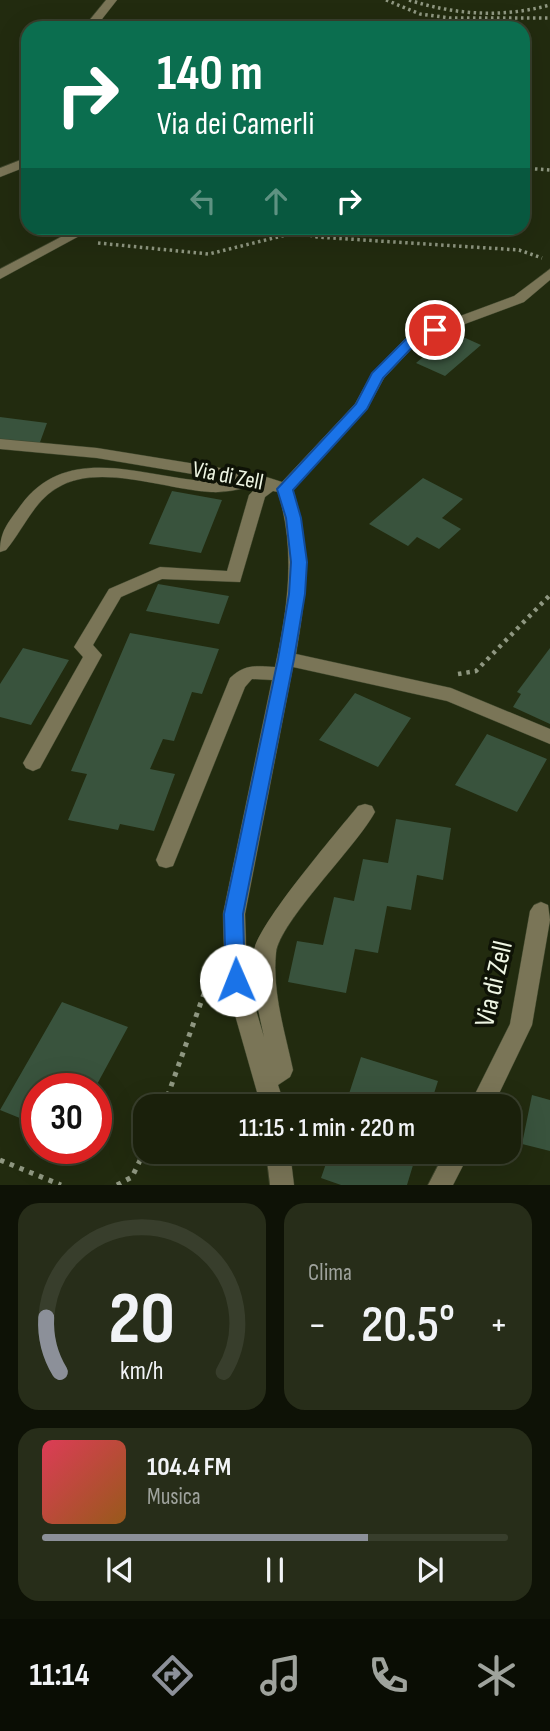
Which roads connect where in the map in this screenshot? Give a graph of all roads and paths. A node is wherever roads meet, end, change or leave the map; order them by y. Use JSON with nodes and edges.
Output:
{"nodes":[{"id":1,"x":113,"y":0,"type":"edge"},
{"id":2,"x":386,"y":0,"type":"edge"},
{"id":3,"x":409,"y":0,"type":"edge"},
{"id":4,"x":550,"y":5,"type":"edge"},
{"id":5,"x":550,"y":18,"type":"edge"},
{"id":6,"x":95,"y":21,"type":"edge"},
{"id":7,"x":21,"y":164,"type":"edge"},
{"id":8,"x":530,"y":169,"type":"edge"},
{"id":9,"x":550,"y":170,"type":"edge"},
{"id":10,"x":0,"y":173,"type":"edge"},
{"id":11,"x":74,"y":235,"type":"edge"},
{"id":12,"x":286,"y":235,"type":"edge"},
{"id":13,"x":309,"y":235,"type":"edge"},
{"id":14,"x":65,"y":240,"type":"junction"},
{"id":15,"x":550,"y":260,"type":"edge"},
{"id":16,"x":550,"y":273,"type":"edge"},
{"id":17,"x":0,"y":275,"type":"edge"},
{"id":18,"x":0,"y":444,"type":"edge"},
{"id":19,"x":271,"y":484,"type":"junction"},
{"id":20,"x":0,"y":546,"type":"edge"},
{"id":21,"x":550,"y":595,"type":"edge"},
{"id":22,"x":285,"y":667,"type":"junction"},
{"id":23,"x":422,"y":689,"type":"junction"},
{"id":24,"x":550,"y":737,"type":"edge"},
{"id":25,"x":33,"y":763,"type":"dead end"},
{"id":26,"x":365,"y":812,"type":"dead end"},
{"id":27,"x":166,"y":860,"type":"dead end"},
{"id":28,"x":541,"y":911,"type":"dead end"},
{"id":29,"x":235,"y":948,"type":"junction"},
{"id":30,"x":266,"y":1080,"type":"junction"},
{"id":31,"x":168,"y":1094,"type":"edge"},
{"id":32,"x":270,"y":1094,"type":"edge"},
{"id":33,"x":487,"y":1094,"type":"edge"},
{"id":34,"x":0,"y":1160,"type":"edge"},
{"id":35,"x":138,"y":1164,"type":"edge"},
{"id":36,"x":279,"y":1164,"type":"edge"},
{"id":37,"x":451,"y":1164,"type":"edge"},
{"id":38,"x":61,"y":1185,"type":"edge"},
{"id":39,"x":117,"y":1185,"type":"edge"},
{"id":40,"x":282,"y":1185,"type":"edge"},
{"id":41,"x":440,"y":1185,"type":"edge"}],
"edges":[{"from":1,"to":6,"type":"street"},
{"from":2,"to":5,"type":"path"},
{"from":3,"to":4,"type":"path"},
{"from":7,"to":10,"type":"street"},
{"from":8,"to":9,"type":"path"},
{"from":11,"to":14,"type":"street"},
{"from":12,"to":14,"type":"path"},
{"from":13,"to":15,"type":"path"},
{"from":14,"to":17,"type":"street"},
{"from":16,"to":19,"type":"street"},
{"from":18,"to":19,"type":"street","name":"Via di Zell"},
{"from":19,"to":20,"type":"street"},
{"from":19,"to":22,"type":"street","name":"Via di Zell"},
{"from":19,"to":25,"type":"street"},
{"from":21,"to":23,"type":"path"},
{"from":22,"to":23,"type":"street"},
{"from":22,"to":27,"type":"street"},
{"from":22,"to":29,"type":"street","name":"Via di Zell"},
{"from":23,"to":24,"type":"street"},
{"from":26,"to":30,"type":"street"},
{"from":28,"to":33,"type":"street","name":"Via di Zell"},
{"from":29,"to":30,"type":"street","name":"Via di Zell"},
{"from":29,"to":31,"type":"path"},
{"from":30,"to":32,"type":"street","name":"Via di Zell"},
{"from":34,"to":38,"type":"path"},
{"from":35,"to":39,"type":"path"},
{"from":36,"to":40,"type":"street"},
{"from":37,"to":41,"type":"street"}]}
